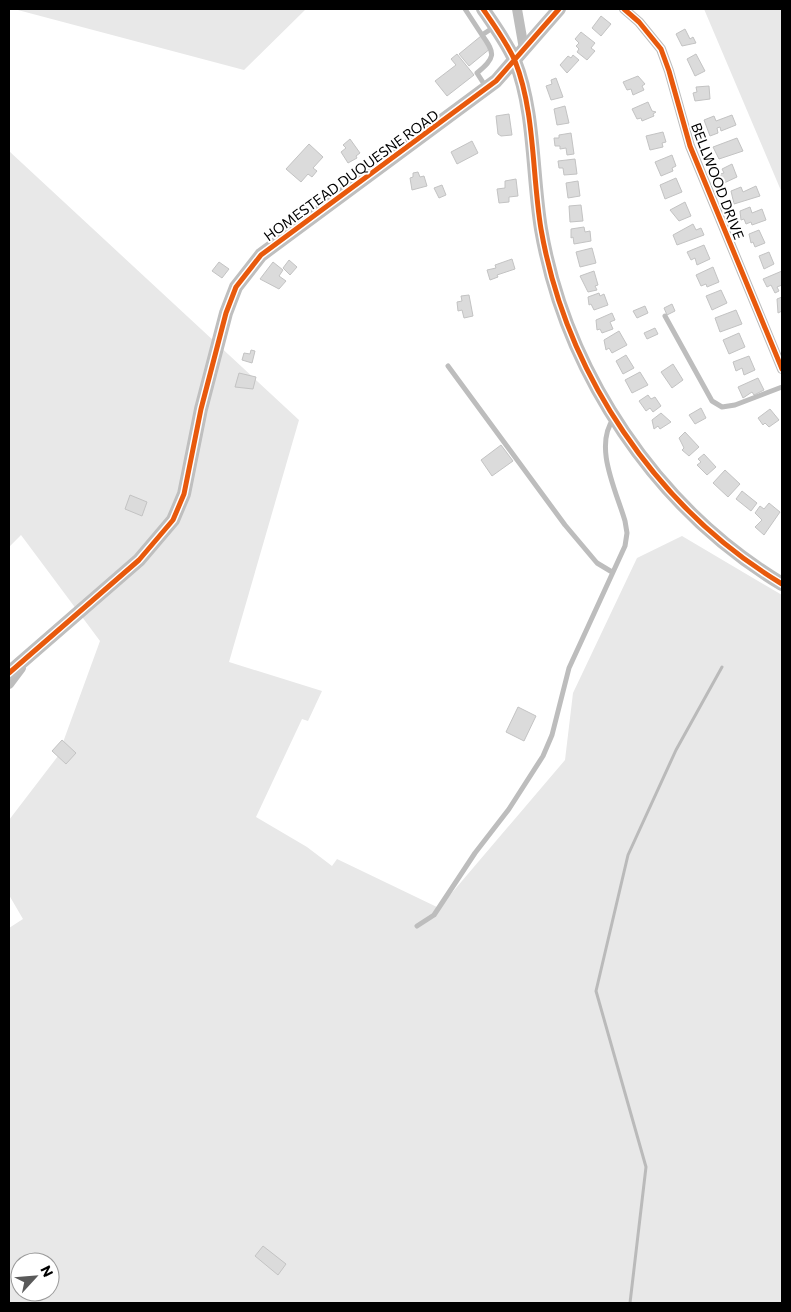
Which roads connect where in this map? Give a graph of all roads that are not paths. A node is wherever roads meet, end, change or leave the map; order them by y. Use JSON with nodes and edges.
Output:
{"nodes":[{"id":1,"x":465,"y":9,"type":"edge"},
{"id":2,"x":483,"y":9,"type":"edge"},
{"id":3,"x":517,"y":9,"type":"edge"},
{"id":4,"x":559,"y":9,"type":"edge"},
{"id":5,"x":624,"y":9,"type":"edge"},
{"id":6,"x":495,"y":27,"type":"junction"},
{"id":7,"x":482,"y":35,"type":"junction"},
{"id":8,"x":524,"y":49,"type":"junction"},
{"id":9,"x":515,"y":60,"type":"junction"},
{"id":10,"x":487,"y":88,"type":"junction"},
{"id":11,"x":664,"y":316,"type":"dead end"},
{"id":12,"x":448,"y":366,"type":"dead end"},
{"id":13,"x":782,"y":369,"type":"edge"},
{"id":14,"x":782,"y":387,"type":"edge"},
{"id":15,"x":615,"y":417,"type":"junction"},
{"id":16,"x":612,"y":572,"type":"junction"},
{"id":17,"x":782,"y":584,"type":"edge"},
{"id":18,"x":29,"y":657,"type":"junction"},
{"id":19,"x":9,"y":674,"type":"edge"},
{"id":20,"x":9,"y":684,"type":"edge"},
{"id":21,"x":416,"y":926,"type":"dead end"}],
"edges":[{"from":1,"to":7,"type":"lane"},
{"from":2,"to":6,"type":"street"},
{"from":3,"to":8,"type":"street"},
{"from":4,"to":8,"type":"street","name":"HOMESTEAD DUQUESNE ROAD"},
{"from":5,"to":13,"type":"street","name":"BELLWOOD DRIVE"},
{"from":6,"to":7,"type":"lane"},
{"from":6,"to":9,"type":"street"},
{"from":7,"to":10,"type":"lane"},
{"from":8,"to":9,"type":"street","name":"HOMESTEAD DUQUESNE ROAD"},
{"from":9,"to":10,"type":"street","name":"HOMESTEAD DUQUESNE ROAD"},
{"from":9,"to":15,"type":"street"},
{"from":10,"to":18,"type":"street","name":"HOMESTEAD DUQUESNE ROAD"},
{"from":11,"to":14,"type":"lane"},
{"from":12,"to":16,"type":"lane"},
{"from":15,"to":16,"type":"lane"},
{"from":15,"to":17,"type":"street"},
{"from":16,"to":21,"type":"lane"},
{"from":18,"to":19,"type":"street","name":"HOMESTEAD DUQUESNE ROAD"},
{"from":18,"to":20,"type":"street"}]}
